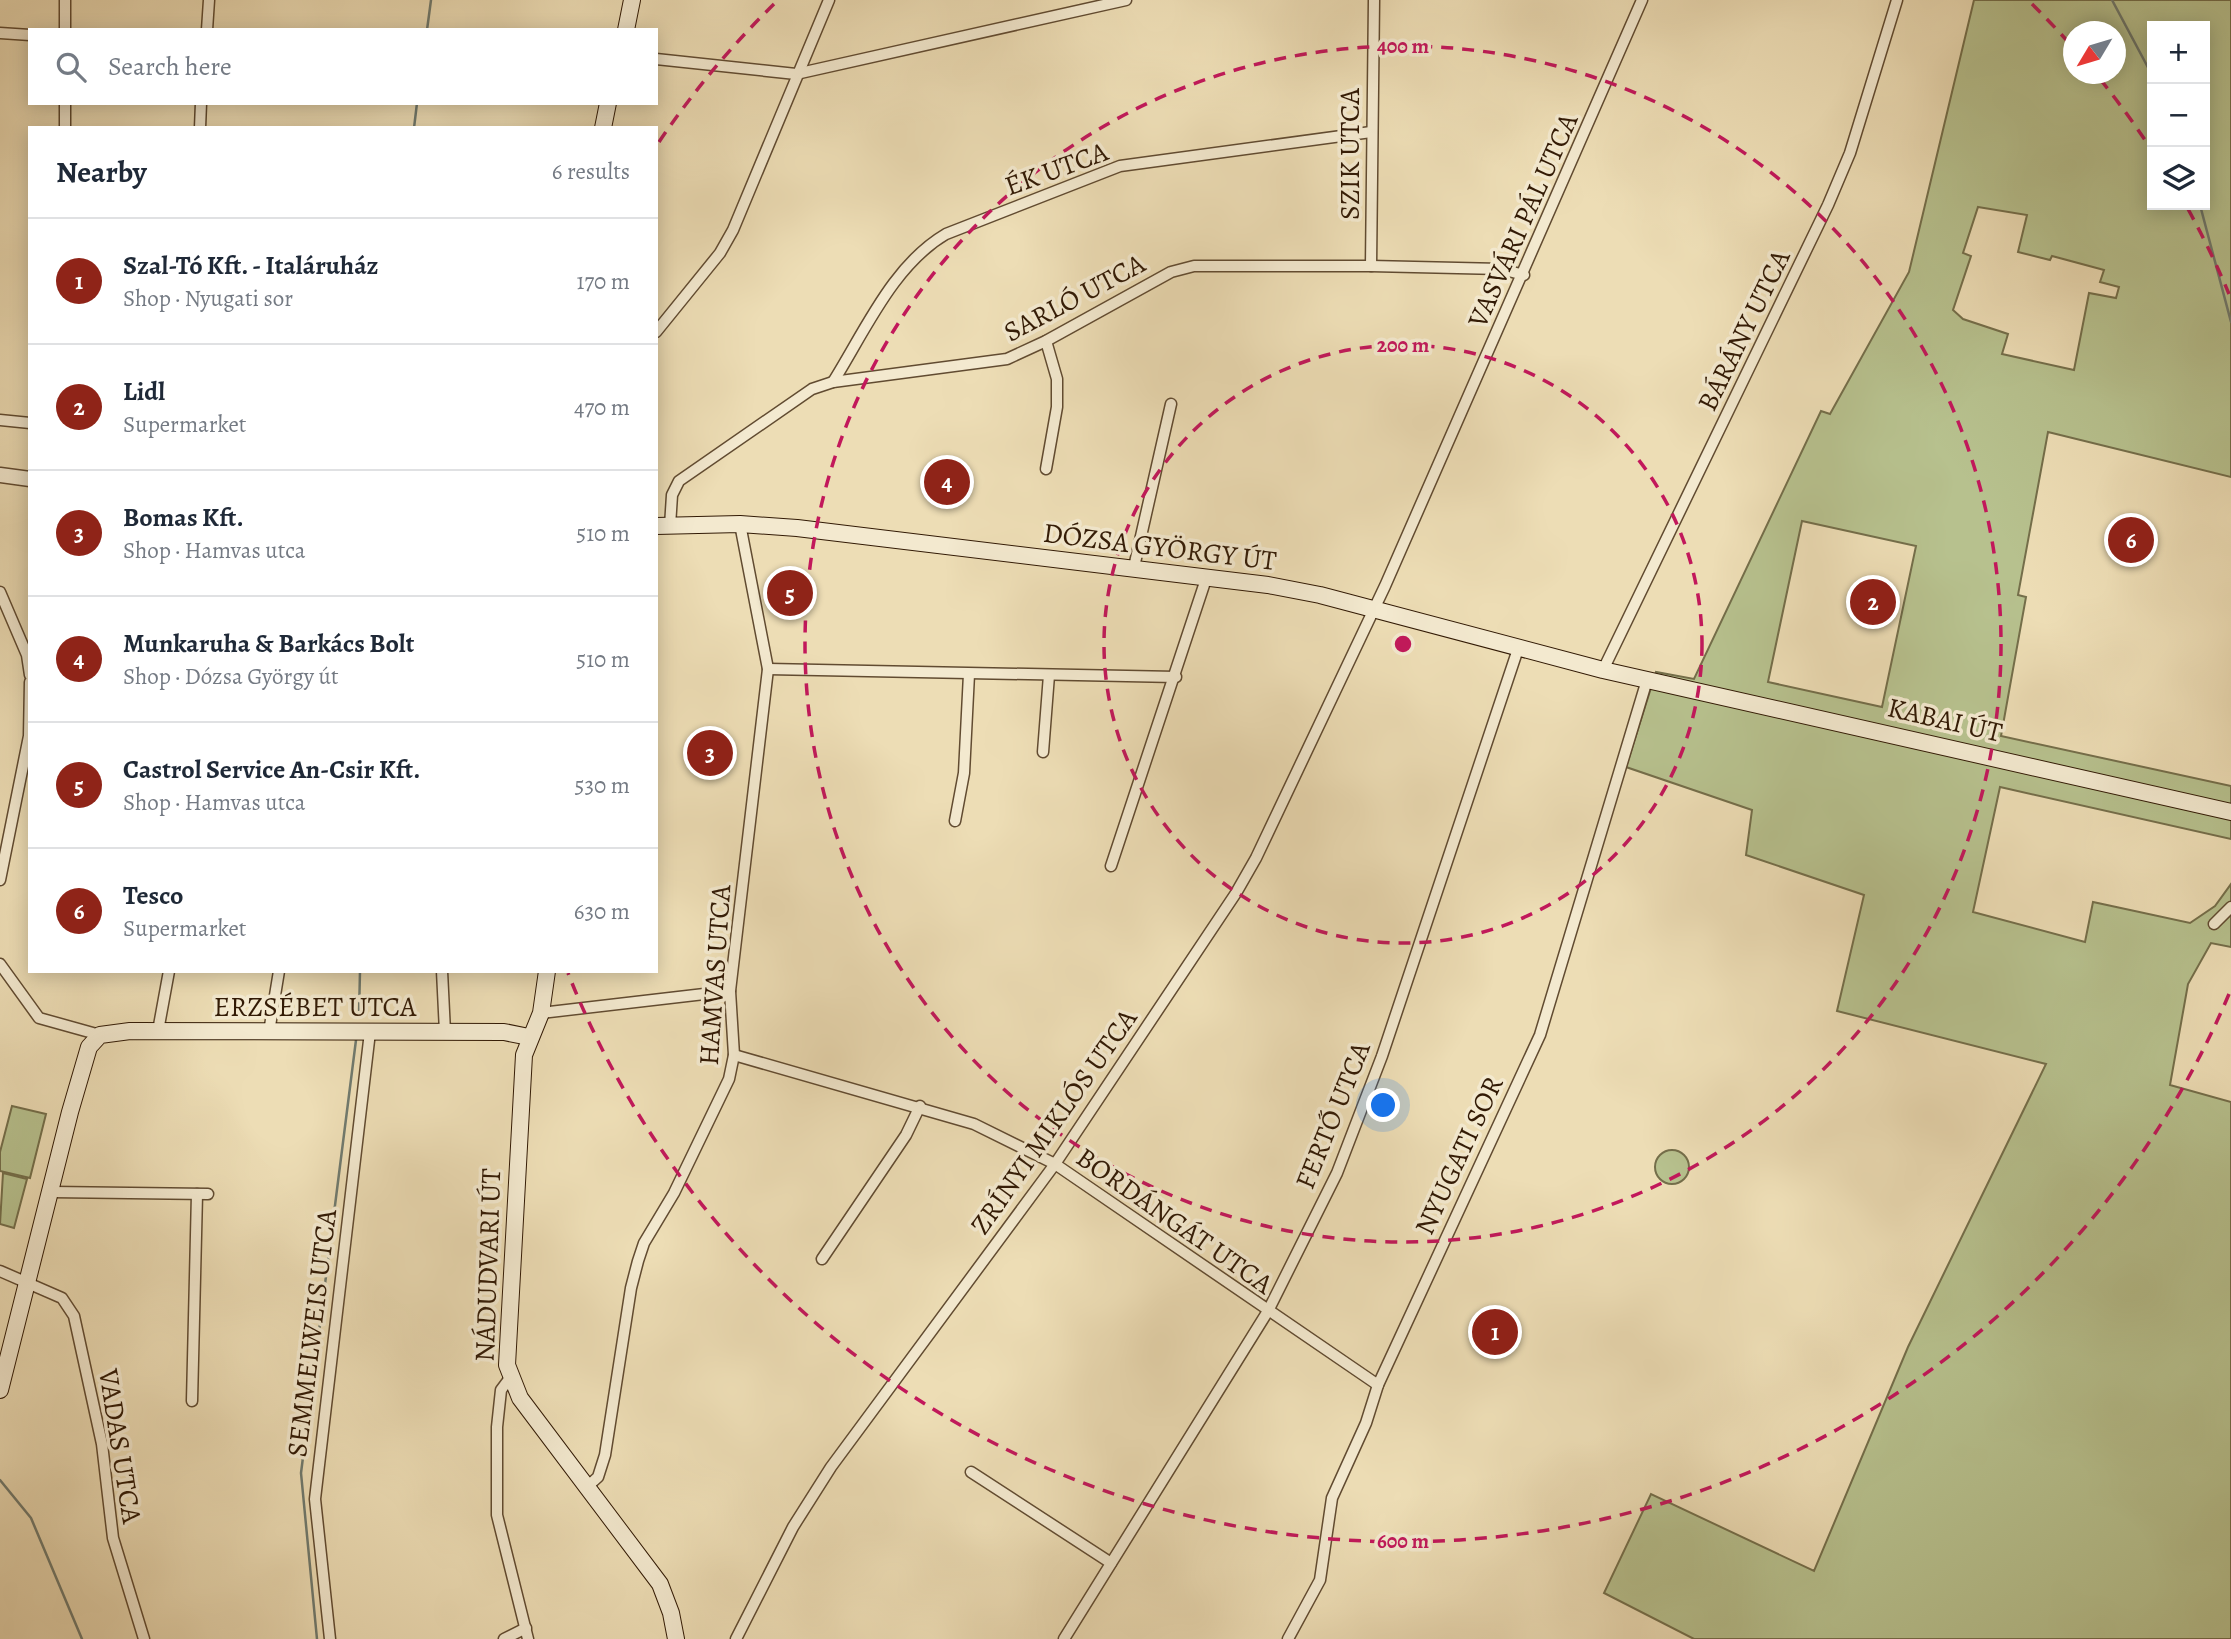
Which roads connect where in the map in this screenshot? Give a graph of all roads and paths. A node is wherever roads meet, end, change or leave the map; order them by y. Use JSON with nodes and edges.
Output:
{"nodes":[{"id":1,"x":65,"y":0,"type":"edge"},
{"id":2,"x":209,"y":0,"type":"edge"},
{"id":3,"x":632,"y":0,"type":"edge"},
{"id":4,"x":829,"y":0,"type":"edge"},
{"id":5,"x":1126,"y":0,"type":"edge"},
{"id":6,"x":1374,"y":0,"type":"edge"},
{"id":7,"x":1642,"y":0,"type":"edge"},
{"id":8,"x":1897,"y":0,"type":"edge"},
{"id":9,"x":65,"y":28,"type":"edge"},
{"id":10,"x":207,"y":28,"type":"edge"},
{"id":11,"x":626,"y":28,"type":"edge"},
{"id":12,"x":0,"y":33,"type":"edge"},
{"id":13,"x":28,"y":35,"type":"edge"},
{"id":14,"x":658,"y":59,"type":"edge"},
{"id":15,"x":796,"y":74,"type":"junction"},
{"id":16,"x":65,"y":105,"type":"edge"},
{"id":17,"x":201,"y":105,"type":"edge"},
{"id":18,"x":608,"y":105,"type":"edge"},
{"id":19,"x":65,"y":126,"type":"edge"},
{"id":20,"x":200,"y":126,"type":"edge"},
{"id":21,"x":603,"y":126,"type":"edge"},
{"id":22,"x":1371,"y":132,"type":"junction"},
{"id":23,"x":1371,"y":266,"type":"junction"},
{"id":24,"x":1524,"y":275,"type":"junction"},
{"id":25,"x":658,"y":329,"type":"edge"},
{"id":26,"x":1046,"y":341,"type":"junction"},
{"id":27,"x":834,"y":382,"type":"junction"},
{"id":28,"x":1171,"y":404,"type":"dead end"},
{"id":29,"x":0,"y":420,"type":"edge"},
{"id":30,"x":28,"y":423,"type":"edge"},
{"id":31,"x":1046,"y":469,"type":"dead end"},
{"id":32,"x":0,"y":475,"type":"edge"},
{"id":33,"x":28,"y":479,"type":"edge"},
{"id":34,"x":740,"y":524,"type":"junction"},
{"id":35,"x":663,"y":526,"type":"edge"},
{"id":36,"x":1134,"y":567,"type":"junction"},
{"id":37,"x":1208,"y":576,"type":"junction"},
{"id":38,"x":0,"y":592,"type":"edge"},
{"id":39,"x":1372,"y":609,"type":"junction"},
{"id":40,"x":1518,"y":649,"type":"junction"},
{"id":41,"x":28,"y":662,"type":"edge"},
{"id":42,"x":768,"y":668,"type":"junction"},
{"id":43,"x":1603,"y":670,"type":"junction"},
{"id":44,"x":969,"y":674,"type":"junction"},
{"id":45,"x":1049,"y":675,"type":"junction"},
{"id":46,"x":1175,"y":677,"type":"junction"},
{"id":47,"x":1647,"y":680,"type":"junction"},
{"id":48,"x":28,"y":741,"type":"edge"},
{"id":49,"x":1043,"y":752,"type":"dead end"},
{"id":50,"x":2231,"y":812,"type":"edge"},
{"id":51,"x":955,"y":821,"type":"dead end"},
{"id":52,"x":1111,"y":866,"type":"dead end"},
{"id":53,"x":0,"y":880,"type":"edge"},
{"id":54,"x":2231,"y":907,"type":"edge"},
{"id":55,"x":2214,"y":924,"type":"dead end"},
{"id":56,"x":0,"y":964,"type":"edge"},
{"id":57,"x":169,"y":973,"type":"edge"},
{"id":58,"x":279,"y":973,"type":"edge"},
{"id":59,"x":442,"y":973,"type":"edge"},
{"id":60,"x":547,"y":973,"type":"edge"},
{"id":61,"x":730,"y":991,"type":"junction"},
{"id":62,"x":541,"y":1013,"type":"junction"},
{"id":63,"x":158,"y":1031,"type":"junction"},
{"id":64,"x":269,"y":1032,"type":"junction"},
{"id":65,"x":370,"y":1032,"type":"junction"},
{"id":66,"x":445,"y":1032,"type":"junction"},
{"id":67,"x":100,"y":1035,"type":"junction"},
{"id":68,"x":529,"y":1037,"type":"junction"},
{"id":69,"x":734,"y":1055,"type":"junction"},
{"id":70,"x":920,"y":1106,"type":"junction"},
{"id":71,"x":1055,"y":1164,"type":"junction"},
{"id":72,"x":52,"y":1192,"type":"junction"},
{"id":73,"x":822,"y":1259,"type":"dead end"},
{"id":74,"x":0,"y":1271,"type":"edge"},
{"id":75,"x":30,"y":1282,"type":"junction"},
{"id":76,"x":1268,"y":1311,"type":"junction"},
{"id":77,"x":510,"y":1378,"type":"junction"},
{"id":78,"x":1378,"y":1385,"type":"junction"},
{"id":79,"x":0,"y":1390,"type":"edge"},
{"id":80,"x":192,"y":1401,"type":"dead end"},
{"id":81,"x":971,"y":1472,"type":"dead end"},
{"id":82,"x":587,"y":1486,"type":"junction"},
{"id":83,"x":1111,"y":1563,"type":"junction"},
{"id":84,"x":527,"y":1634,"type":"edge"},
{"id":85,"x":144,"y":1639,"type":"edge"},
{"id":86,"x":330,"y":1639,"type":"edge"},
{"id":87,"x":504,"y":1639,"type":"edge"},
{"id":88,"x":676,"y":1639,"type":"edge"},
{"id":89,"x":736,"y":1639,"type":"edge"},
{"id":90,"x":1064,"y":1639,"type":"edge"},
{"id":91,"x":1288,"y":1639,"type":"edge"}],
"edges":[{"from":1,"to":9,"type":"street"},
{"from":2,"to":10,"type":"street"},
{"from":3,"to":11,"type":"main road"},
{"from":4,"to":15,"type":"street"},
{"from":5,"to":15,"type":"street"},
{"from":6,"to":22,"type":"street","name":"SZIK UTCA"},
{"from":7,"to":24,"type":"street","name":"VASVÁRI PÁL UTCA"},
{"from":8,"to":43,"type":"street","name":"BÁRÁNY UTCA"},
{"from":12,"to":13,"type":"street"},
{"from":14,"to":15,"type":"street"},
{"from":15,"to":25,"type":"street"},
{"from":16,"to":19,"type":"street"},
{"from":17,"to":20,"type":"street"},
{"from":18,"to":21,"type":"main road"},
{"from":22,"to":23,"type":"street","name":"SZIK UTCA"},
{"from":22,"to":27,"type":"street","name":"ÉK UTCA"},
{"from":23,"to":24,"type":"street","name":"SARLÓ UTCA"},
{"from":23,"to":26,"type":"street","name":"SARLÓ UTCA"},
{"from":24,"to":39,"type":"street","name":"VASVÁRI PÁL UTCA"},
{"from":26,"to":27,"type":"street","name":"SARLÓ UTCA"},
{"from":26,"to":31,"type":"street"},
{"from":27,"to":35,"type":"street","name":"SARLÓ UTCA"},
{"from":28,"to":36,"type":"street"},
{"from":29,"to":30,"type":"street"},
{"from":32,"to":33,"type":"street"},
{"from":34,"to":35,"type":"main road","name":"DÓZSA GYÖRGY ÚT"},
{"from":34,"to":36,"type":"main road","name":"DÓZSA GYÖRGY ÚT"},
{"from":34,"to":42,"type":"street","name":"HAMVAS UTCA"},
{"from":36,"to":37,"type":"main road","name":"DÓZSA GYÖRGY ÚT"},
{"from":37,"to":39,"type":"main road","name":"DÓZSA GYÖRGY ÚT"},
{"from":37,"to":46,"type":"street"},
{"from":38,"to":41,"type":"street"},
{"from":39,"to":40,"type":"main road","name":"DÓZSA GYÖRGY ÚT"},
{"from":39,"to":71,"type":"street","name":"ZRÍNYI MIKLÓS UTCA"},
{"from":40,"to":43,"type":"main road","name":"DÓZSA GYÖRGY ÚT"},
{"from":40,"to":76,"type":"street","name":"FERTŐ UTCA"},
{"from":42,"to":44,"type":"street"},
{"from":42,"to":61,"type":"street","name":"HAMVAS UTCA"},
{"from":43,"to":47,"type":"main road","name":"DÓZSA GYÖRGY ÚT"},
{"from":44,"to":45,"type":"street"},
{"from":44,"to":51,"type":"street"},
{"from":45,"to":46,"type":"street"},
{"from":45,"to":49,"type":"street"},
{"from":46,"to":52,"type":"street"},
{"from":47,"to":50,"type":"main road","name":"KABAI ÚT"},
{"from":47,"to":78,"type":"street","name":"NYUGATI SOR"},
{"from":48,"to":53,"type":"street"},
{"from":54,"to":55,"type":"street"},
{"from":56,"to":67,"type":"street"},
{"from":57,"to":63,"type":"street"},
{"from":58,"to":64,"type":"street"},
{"from":59,"to":66,"type":"street"},
{"from":60,"to":62,"type":"main road","name":"NÁDUDVARI ÚT"},
{"from":61,"to":62,"type":"street"},
{"from":61,"to":69,"type":"street","name":"HAMVAS UTCA"},
{"from":62,"to":68,"type":"main road","name":"NÁDUDVARI ÚT"},
{"from":63,"to":64,"type":"main road","name":"ERZSÉBET UTCA"},
{"from":63,"to":67,"type":"main road","name":"ERZSÉBET UTCA"},
{"from":64,"to":65,"type":"main road","name":"ERZSÉBET UTCA"},
{"from":65,"to":66,"type":"main road","name":"ERZSÉBET UTCA"},
{"from":65,"to":86,"type":"street","name":"SEMMELWEIS UTCA"},
{"from":66,"to":68,"type":"main road","name":"ERZSÉBET UTCA"},
{"from":67,"to":72,"type":"main road"},
{"from":68,"to":77,"type":"main road","name":"NÁDUDVARI ÚT"},
{"from":69,"to":70,"type":"street","name":"BORDÁNGÁT UTCA"},
{"from":69,"to":82,"type":"street","name":"HAMVAS UTCA"},
{"from":70,"to":71,"type":"street","name":"BORDÁNGÁT UTCA"},
{"from":70,"to":73,"type":"street"},
{"from":71,"to":76,"type":"street","name":"BORDÁNGÁT UTCA"},
{"from":71,"to":89,"type":"street","name":"ZRÍNYI MIKLÓS UTCA"},
{"from":72,"to":75,"type":"main road"},
{"from":72,"to":80,"type":"street"},
{"from":74,"to":75,"type":"street","name":"VADAS UTCA"},
{"from":75,"to":79,"type":"main road"},
{"from":75,"to":85,"type":"street","name":"VADAS UTCA"},
{"from":76,"to":78,"type":"street","name":"BORDÁNGÁT UTCA"},
{"from":76,"to":83,"type":"street","name":"FERTŐ UTCA"},
{"from":77,"to":82,"type":"main road","name":"NÁDUDVARI ÚT"},
{"from":77,"to":84,"type":"street"},
{"from":78,"to":91,"type":"street","name":"NYUGATI SOR"},
{"from":81,"to":83,"type":"street"},
{"from":82,"to":88,"type":"main road","name":"NÁDUDVARI ÚT"},
{"from":83,"to":90,"type":"street","name":"FERTŐ UTCA"},
{"from":84,"to":87,"type":"street"}]}
